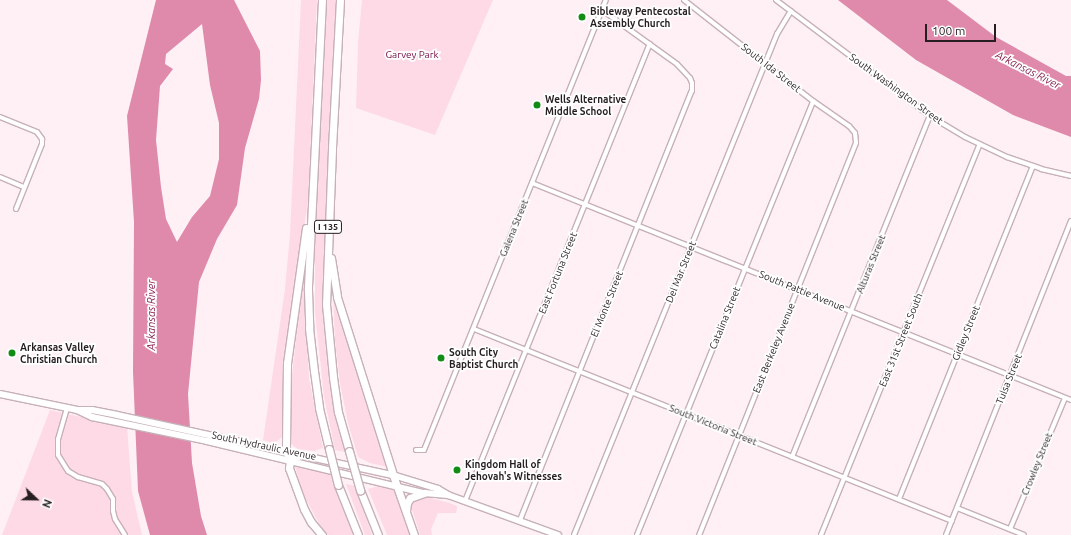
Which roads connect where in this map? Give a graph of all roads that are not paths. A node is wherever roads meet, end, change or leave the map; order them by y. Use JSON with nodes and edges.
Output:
{"nodes":[{"id":1,"x":322,"y":0,"type":"edge"},
{"id":2,"x":340,"y":0,"type":"edge"},
{"id":3,"x":606,"y":0,"type":"edge"},
{"id":4,"x":684,"y":0,"type":"edge"},
{"id":5,"x":776,"y":0,"type":"edge"},
{"id":6,"x":602,"y":10,"type":"junction"},
{"id":7,"x":791,"y":11,"type":"junction"},
{"id":8,"x":650,"y":44,"type":"junction"},
{"id":9,"x":766,"y":63,"type":"junction"},
{"id":10,"x":813,"y":101,"type":"junction"},
{"id":11,"x":930,"y":116,"type":"junction"},
{"id":12,"x":0,"y":117,"type":"edge"},
{"id":13,"x":856,"y":138,"type":"joint"},
{"id":14,"x":980,"y":144,"type":"junction"},
{"id":15,"x":1033,"y":166,"type":"junction"},
{"id":16,"x":1071,"y":176,"type":"edge"},
{"id":17,"x":0,"y":177,"type":"edge"},
{"id":18,"x":532,"y":182,"type":"junction"},
{"id":19,"x":24,"y":187,"type":"junction"},
{"id":20,"x":312,"y":190,"type":"junction"},
{"id":21,"x":585,"y":204,"type":"junction"},
{"id":22,"x":329,"y":206,"type":"junction"},
{"id":23,"x":16,"y":208,"type":"dead end"},
{"id":24,"x":1071,"y":221,"type":"edge"},
{"id":25,"x":638,"y":225,"type":"junction"},
{"id":26,"x":692,"y":247,"type":"junction"},
{"id":27,"x":745,"y":268,"type":"junction"},
{"id":28,"x":798,"y":290,"type":"junction"},
{"id":29,"x":852,"y":311,"type":"junction"},
{"id":30,"x":474,"y":329,"type":"junction"},
{"id":31,"x":904,"y":332,"type":"junction"},
{"id":32,"x":526,"y":350,"type":"junction"},
{"id":33,"x":957,"y":354,"type":"junction"},
{"id":34,"x":580,"y":371,"type":"junction"},
{"id":35,"x":1010,"y":376,"type":"junction"},
{"id":36,"x":633,"y":392,"type":"junction"},
{"id":37,"x":0,"y":394,"type":"edge"},
{"id":38,"x":1065,"y":398,"type":"junction"},
{"id":39,"x":1071,"y":400,"type":"edge"},
{"id":40,"x":67,"y":408,"type":"junction"},
{"id":41,"x":77,"y":410,"type":"junction"},
{"id":42,"x":686,"y":414,"type":"junction"},
{"id":43,"x":739,"y":435,"type":"junction"},
{"id":44,"x":416,"y":450,"type":"dead end"},
{"id":45,"x":286,"y":451,"type":"junction"},
{"id":46,"x":302,"y":454,"type":"junction"},
{"id":47,"x":792,"y":457,"type":"junction"},
{"id":48,"x":290,"y":460,"type":"junction"},
{"id":49,"x":393,"y":475,"type":"junction"},
{"id":50,"x":845,"y":478,"type":"junction"},
{"id":51,"x":397,"y":485,"type":"junction"},
{"id":52,"x":424,"y":493,"type":"junction"},
{"id":53,"x":448,"y":495,"type":"junction"},
{"id":54,"x":899,"y":499,"type":"junction"},
{"id":55,"x":465,"y":501,"type":"junction"},
{"id":56,"x":957,"y":508,"type":"junction"},
{"id":57,"x":406,"y":511,"type":"junction"},
{"id":58,"x":520,"y":520,"type":"junction"},
{"id":59,"x":952,"y":521,"type":"junction"},
{"id":60,"x":1010,"y":530,"type":"junction"},
{"id":61,"x":125,"y":535,"type":"edge"},
{"id":62,"x":322,"y":535,"type":"edge"},
{"id":63,"x":358,"y":535,"type":"edge"},
{"id":64,"x":378,"y":535,"type":"edge"},
{"id":65,"x":414,"y":535,"type":"edge"},
{"id":66,"x":558,"y":535,"type":"edge"},
{"id":67,"x":574,"y":535,"type":"edge"},
{"id":68,"x":637,"y":535,"type":"edge"},
{"id":69,"x":699,"y":535,"type":"edge"},
{"id":70,"x":821,"y":535,"type":"edge"},
{"id":71,"x":946,"y":535,"type":"edge"},
{"id":72,"x":1022,"y":535,"type":"edge"}],
"edges":[{"from":1,"to":20,"type":"highway","number":"I 135"},
{"from":2,"to":22,"type":"highway","number":"I 135"},
{"from":3,"to":6,"type":"street","name":"Galena Street"},
{"from":4,"to":9,"type":"street","name":"South Ida Street"},
{"from":5,"to":7,"type":"street","name":"South Washington Street"},
{"from":6,"to":8,"type":"street"},
{"from":6,"to":18,"type":"street","name":"Galena Street"},
{"from":7,"to":9,"type":"street","name":"Del Mar Street"},
{"from":7,"to":11,"type":"street","name":"South Washington Street"},
{"from":8,"to":21,"type":"street","name":"East Fortuna Street"},
{"from":8,"to":25,"type":"street","name":"El Monte Street"},
{"from":9,"to":10,"type":"street","name":"South Ida Street"},
{"from":9,"to":26,"type":"street","name":"Del Mar Street"},
{"from":10,"to":13,"type":"street","name":"South Ida Street"},
{"from":10,"to":27,"type":"street","name":"Catalina Street"},
{"from":11,"to":14,"type":"street","name":"South Washington Street"},
{"from":11,"to":29,"type":"street","name":"Alturas Street"},
{"from":12,"to":19,"type":"street"},
{"from":13,"to":28,"type":"street","name":"East Berkeley Avenue"},
{"from":14,"to":15,"type":"street","name":"South Washington Street"},
{"from":14,"to":31,"type":"street","name":"East 31st Street South"},
{"from":15,"to":16,"type":"street","name":"South Washington Street"},
{"from":15,"to":33,"type":"street","name":"Gidley Street"},
{"from":17,"to":19,"type":"street"},
{"from":18,"to":21,"type":"street","name":"South Pattie Avenue"},
{"from":18,"to":30,"type":"street","name":"Galena Street"},
{"from":19,"to":23,"type":"street"},
{"from":20,"to":45,"type":"highway"},
{"from":20,"to":63,"type":"highway","number":"I 135","bridge":true},
{"from":21,"to":25,"type":"street","name":"South Pattie Avenue"},
{"from":21,"to":32,"type":"street","name":"East Fortuna Street"},
{"from":22,"to":49,"type":"highway"},
{"from":22,"to":64,"type":"highway","number":"I 135","bridge":true},
{"from":24,"to":35,"type":"street","name":"Tulsa Street"},
{"from":25,"to":26,"type":"street","name":"South Pattie Avenue"},
{"from":25,"to":34,"type":"street","name":"El Monte Street"},
{"from":26,"to":27,"type":"street","name":"South Pattie Avenue"},
{"from":26,"to":36,"type":"street","name":"Del Mar Street"},
{"from":27,"to":28,"type":"street","name":"South Pattie Avenue"},
{"from":27,"to":42,"type":"street","name":"Catalina Street"},
{"from":28,"to":29,"type":"street","name":"South Pattie Avenue"},
{"from":28,"to":43,"type":"street","name":"East Berkeley Avenue"},
{"from":29,"to":31,"type":"street","name":"South Pattie Avenue"},
{"from":29,"to":47,"type":"street","name":"Alturas Street"},
{"from":30,"to":32,"type":"street","name":"South Victoria Street"},
{"from":30,"to":44,"type":"street","name":"Galena Street"},
{"from":31,"to":33,"type":"street","name":"South Pattie Avenue"},
{"from":31,"to":50,"type":"street","name":"East 31st Street South"},
{"from":32,"to":34,"type":"street","name":"South Victoria Street"},
{"from":32,"to":55,"type":"street","name":"East Fortuna Street"},
{"from":33,"to":35,"type":"street","name":"South Pattie Avenue"},
{"from":33,"to":54,"type":"street","name":"Gidley Street"},
{"from":34,"to":36,"type":"street","name":"South Victoria Street"},
{"from":34,"to":58,"type":"street","name":"El Monte Street"},
{"from":35,"to":38,"type":"street","name":"South Pattie Avenue"},
{"from":35,"to":56,"type":"street","name":"Tulsa Street"},
{"from":36,"to":42,"type":"street","name":"South Victoria Street"},
{"from":36,"to":67,"type":"street","name":"Del Mar Street"},
{"from":37,"to":40,"type":"street","name":"South Hydraulic Avenue"},
{"from":38,"to":39,"type":"street","name":"South Pattie Avenue"},
{"from":38,"to":60,"type":"street","name":"Crowley Street"},
{"from":40,"to":41,"type":"street","name":"South Hydraulic Avenue"},
{"from":40,"to":61,"type":"street"},
{"from":41,"to":45,"type":"street","name":"South Hydraulic Avenue"},
{"from":41,"to":48,"type":"street","name":"South Hydraulic Avenue"},
{"from":42,"to":43,"type":"street","name":"South Victoria Street"},
{"from":42,"to":68,"type":"street","name":"Catalina Street"},
{"from":43,"to":47,"type":"street","name":"South Victoria Street"},
{"from":43,"to":69,"type":"street","name":"East Berkeley Avenue"},
{"from":45,"to":46,"type":"street","name":"South Hydraulic Avenue"},
{"from":45,"to":48,"type":"highway"},
{"from":46,"to":48,"type":"highway"},
{"from":46,"to":49,"type":"street","name":"South Hydraulic Avenue"},
{"from":47,"to":50,"type":"street","name":"South Victoria Street"},
{"from":48,"to":51,"type":"street","name":"South Hydraulic Avenue"},
{"from":48,"to":62,"type":"highway"},
{"from":49,"to":51,"type":"highway"},
{"from":49,"to":53,"type":"street","name":"South Hydraulic Avenue"},
{"from":50,"to":54,"type":"street","name":"South Victoria Street"},
{"from":50,"to":70,"type":"street","name":"East 31st Street South"},
{"from":51,"to":52,"type":"street","name":"South Hydraulic Avenue"},
{"from":51,"to":57,"type":"highway"},
{"from":52,"to":53,"type":"street","name":"South Hydraulic Avenue"},
{"from":52,"to":57,"type":"highway"},
{"from":53,"to":55,"type":"street","name":"South Hydraulic Avenue"},
{"from":54,"to":59,"type":"street","name":"South Victoria Street"},
{"from":55,"to":58,"type":"street","name":"South Hydraulic Avenue"},
{"from":56,"to":59,"type":"street","name":"Tulsa Street"},
{"from":56,"to":60,"type":"street"},
{"from":57,"to":65,"type":"highway"},
{"from":58,"to":66,"type":"street","name":"South Hydraulic Avenue"},
{"from":59,"to":71,"type":"street","name":"Tulsa Street"},
{"from":60,"to":72,"type":"street"}]}
